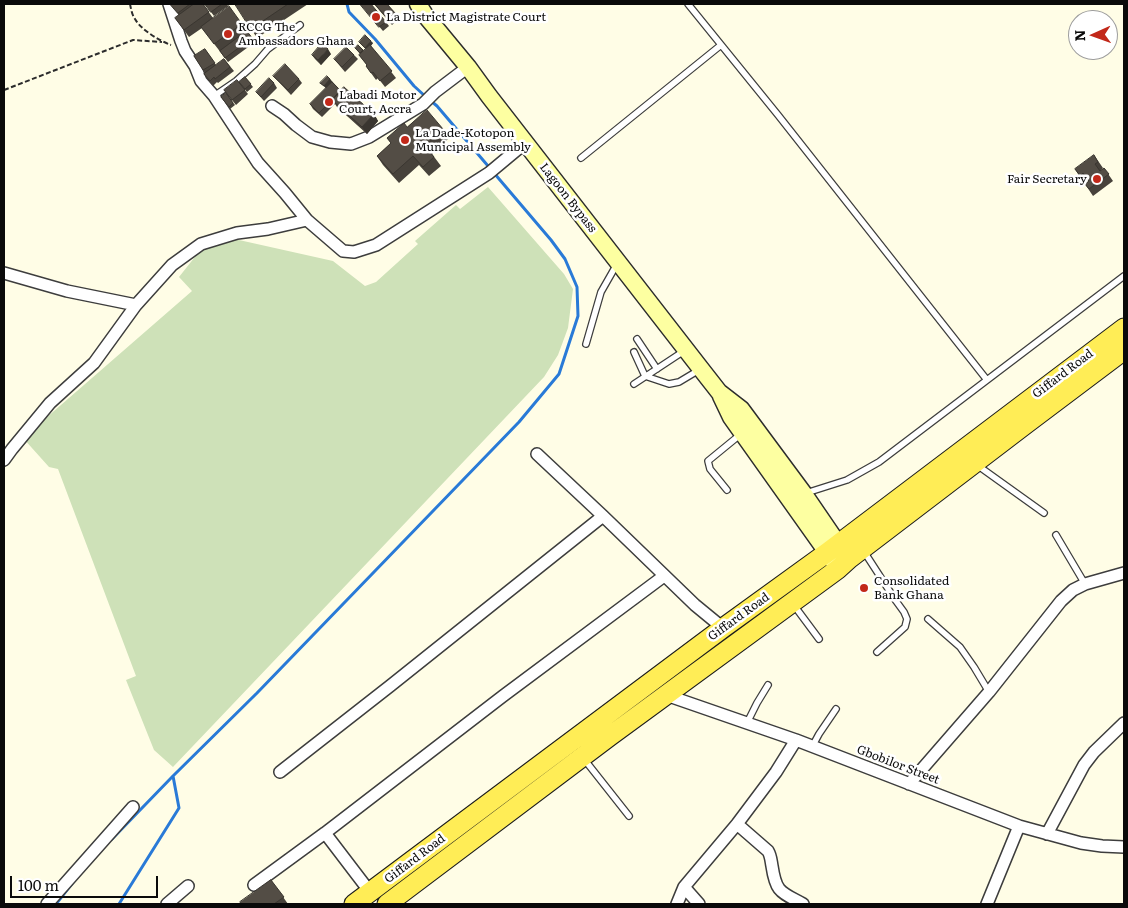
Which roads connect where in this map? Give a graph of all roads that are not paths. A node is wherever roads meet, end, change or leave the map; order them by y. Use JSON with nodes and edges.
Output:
{"nodes":[{"id":1,"x":169,"y":4,"type":"edge"},
{"id":2,"x":418,"y":4,"type":"edge"},
{"id":3,"x":688,"y":4,"type":"edge"},
{"id":4,"x":300,"y":25,"type":"dead end"},
{"id":5,"x":721,"y":46,"type":"junction"},
{"id":6,"x":468,"y":67,"type":"junction"},
{"id":7,"x":214,"y":96,"type":"junction"},
{"id":8,"x":272,"y":106,"type":"dead end"},
{"id":9,"x":525,"y":143,"type":"junction"},
{"id":10,"x":581,"y":158,"type":"dead end"},
{"id":11,"x":307,"y":220,"type":"junction"},
{"id":12,"x":618,"y":262,"type":"junction"},
{"id":13,"x":4,"y":273,"type":"edge"},
{"id":14,"x":1124,"y":276,"type":"edge"},
{"id":15,"x":136,"y":305,"type":"junction"},
{"id":16,"x":1124,"y":328,"type":"edge"},
{"id":17,"x":637,"y":338,"type":"dead end"},
{"id":18,"x":586,"y":344,"type":"dead end"},
{"id":19,"x":685,"y":350,"type":"junction"},
{"id":20,"x":1124,"y":350,"type":"edge"},
{"id":21,"x":634,"y":352,"type":"dead end"},
{"id":22,"x":657,"y":369,"type":"junction"},
{"id":23,"x":701,"y":369,"type":"junction"},
{"id":24,"x":646,"y":376,"type":"junction"},
{"id":25,"x":987,"y":380,"type":"junction"},
{"id":26,"x":634,"y":384,"type":"dead end"},
{"id":27,"x":719,"y":392,"type":"junction"},
{"id":28,"x":743,"y":433,"type":"junction"},
{"id":29,"x":538,"y":454,"type":"dead end"},
{"id":30,"x":4,"y":460,"type":"edge"},
{"id":31,"x":974,"y":463,"type":"junction"},
{"id":32,"x":727,"y":490,"type":"dead end"},
{"id":33,"x":804,"y":494,"type":"junction"},
{"id":34,"x":1044,"y":514,"type":"dead end"},
{"id":35,"x":603,"y":516,"type":"junction"},
{"id":36,"x":1056,"y":535,"type":"dead end"},
{"id":37,"x":833,"y":547,"type":"junction"},
{"id":38,"x":850,"y":559,"type":"junction"},
{"id":39,"x":1124,"y":573,"type":"edge"},
{"id":40,"x":664,"y":576,"type":"junction"},
{"id":41,"x":1085,"y":584,"type":"junction"},
{"id":42,"x":792,"y":602,"type":"junction"},
{"id":43,"x":928,"y":619,"type":"dead end"},
{"id":44,"x":723,"y":628,"type":"junction"},
{"id":45,"x":819,"y":639,"type":"dead end"},
{"id":46,"x":877,"y":652,"type":"dead end"},
{"id":47,"x":768,"y":685,"type":"dead end"},
{"id":48,"x":989,"y":692,"type":"junction"},
{"id":49,"x":666,"y":695,"type":"junction"},
{"id":50,"x":836,"y":709,"type":"dead end"},
{"id":51,"x":746,"y":723,"type":"junction"},
{"id":52,"x":1124,"y":723,"type":"edge"},
{"id":53,"x":796,"y":740,"type":"junction"},
{"id":54,"x":812,"y":747,"type":"junction"},
{"id":55,"x":583,"y":757,"type":"junction"},
{"id":56,"x":280,"y":772,"type":"dead end"},
{"id":57,"x":909,"y":784,"type":"junction"},
{"id":58,"x":133,"y":808,"type":"dead end"},
{"id":59,"x":629,"y":816,"type":"dead end"},
{"id":60,"x":737,"y":824,"type":"junction"},
{"id":61,"x":1019,"y":826,"type":"junction"},
{"id":62,"x":325,"y":833,"type":"junction"},
{"id":63,"x":1048,"y":834,"type":"junction"},
{"id":64,"x":1124,"y":847,"type":"edge"},
{"id":65,"x":254,"y":885,"type":"dead end"},
{"id":66,"x":188,"y":886,"type":"dead end"},
{"id":67,"x":684,"y":887,"type":"junction"},
{"id":68,"x":370,"y":892,"type":"junction"},
{"id":69,"x":47,"y":904,"type":"edge"},
{"id":70,"x":167,"y":904,"type":"edge"},
{"id":71,"x":354,"y":904,"type":"edge"},
{"id":72,"x":387,"y":904,"type":"edge"},
{"id":73,"x":677,"y":904,"type":"edge"},
{"id":74,"x":698,"y":904,"type":"edge"},
{"id":75,"x":803,"y":904,"type":"edge"},
{"id":76,"x":987,"y":904,"type":"edge"}],
"edges":[{"from":1,"to":7,"type":"street"},
{"from":2,"to":6,"type":"street","name":"Lagoon Bypass"},
{"from":3,"to":5,"type":"lane"},
{"from":4,"to":7,"type":"lane"},
{"from":5,"to":10,"type":"lane"},
{"from":5,"to":25,"type":"lane"},
{"from":6,"to":8,"type":"street"},
{"from":6,"to":9,"type":"street","name":"Lagoon Bypass"},
{"from":7,"to":11,"type":"street"},
{"from":9,"to":11,"type":"street"},
{"from":9,"to":12,"type":"street","name":"Lagoon Bypass"},
{"from":11,"to":15,"type":"street"},
{"from":12,"to":18,"type":"lane"},
{"from":12,"to":19,"type":"street","name":"Lagoon Bypass"},
{"from":13,"to":15,"type":"street"},
{"from":14,"to":25,"type":"lane"},
{"from":15,"to":30,"type":"street"},
{"from":16,"to":37,"type":"main road","name":"Giffard Road"},
{"from":17,"to":22,"type":"lane"},
{"from":19,"to":22,"type":"lane"},
{"from":19,"to":23,"type":"street","name":"Lagoon Bypass"},
{"from":20,"to":31,"type":"main road","name":"Giffard Road"},
{"from":21,"to":24,"type":"lane"},
{"from":22,"to":24,"type":"lane"},
{"from":23,"to":24,"type":"lane"},
{"from":23,"to":27,"type":"street","name":"Lagoon Bypass"},
{"from":24,"to":26,"type":"lane"},
{"from":25,"to":33,"type":"lane"},
{"from":27,"to":28,"type":"street","name":"Lagoon Bypass"},
{"from":27,"to":33,"type":"street","name":"Lagoon Bypass"},
{"from":28,"to":32,"type":"lane"},
{"from":28,"to":37,"type":"street","name":"Lagoon Bypass"},
{"from":29,"to":35,"type":"street"},
{"from":31,"to":34,"type":"lane"},
{"from":31,"to":38,"type":"main road","name":"Giffard Road"},
{"from":33,"to":37,"type":"street","name":"Lagoon Bypass"},
{"from":35,"to":40,"type":"street"},
{"from":35,"to":56,"type":"street"},
{"from":36,"to":41,"type":"lane"},
{"from":37,"to":38,"type":"street","name":"Lagoon Bypass"},
{"from":37,"to":44,"type":"main road","name":"Giffard Road"},
{"from":38,"to":42,"type":"main road","name":"Giffard Road"},
{"from":38,"to":46,"type":"lane"},
{"from":39,"to":41,"type":"street"},
{"from":40,"to":44,"type":"street"},
{"from":40,"to":62,"type":"street"},
{"from":41,"to":48,"type":"street"},
{"from":42,"to":45,"type":"lane"},
{"from":42,"to":49,"type":"main road","name":"Giffard Road"},
{"from":43,"to":48,"type":"lane"},
{"from":44,"to":68,"type":"main road","name":"Giffard Road"},
{"from":47,"to":51,"type":"lane"},
{"from":48,"to":57,"type":"street"},
{"from":49,"to":51,"type":"street","name":"Gbobilor Street"},
{"from":49,"to":55,"type":"main road","name":"Giffard Road"},
{"from":50,"to":54,"type":"lane"},
{"from":51,"to":53,"type":"street","name":"Gbobilor Street"},
{"from":52,"to":63,"type":"street"},
{"from":53,"to":54,"type":"street","name":"Gbobilor Street"},
{"from":53,"to":60,"type":"street"},
{"from":54,"to":57,"type":"street","name":"Gbobilor Street"},
{"from":55,"to":59,"type":"lane"},
{"from":55,"to":72,"type":"main road","name":"Giffard Road"},
{"from":57,"to":61,"type":"street","name":"Gbobilor Street"},
{"from":58,"to":69,"type":"street"},
{"from":60,"to":67,"type":"street"},
{"from":60,"to":75,"type":"street"},
{"from":61,"to":63,"type":"street","name":"Gbobilor Street"},
{"from":61,"to":76,"type":"street"},
{"from":62,"to":65,"type":"street"},
{"from":62,"to":68,"type":"street"},
{"from":63,"to":64,"type":"street","name":"Gbobilor Street"},
{"from":66,"to":70,"type":"street"},
{"from":67,"to":73,"type":"street"},
{"from":67,"to":74,"type":"street"},
{"from":68,"to":71,"type":"main road","name":"Giffard Road"}]}
